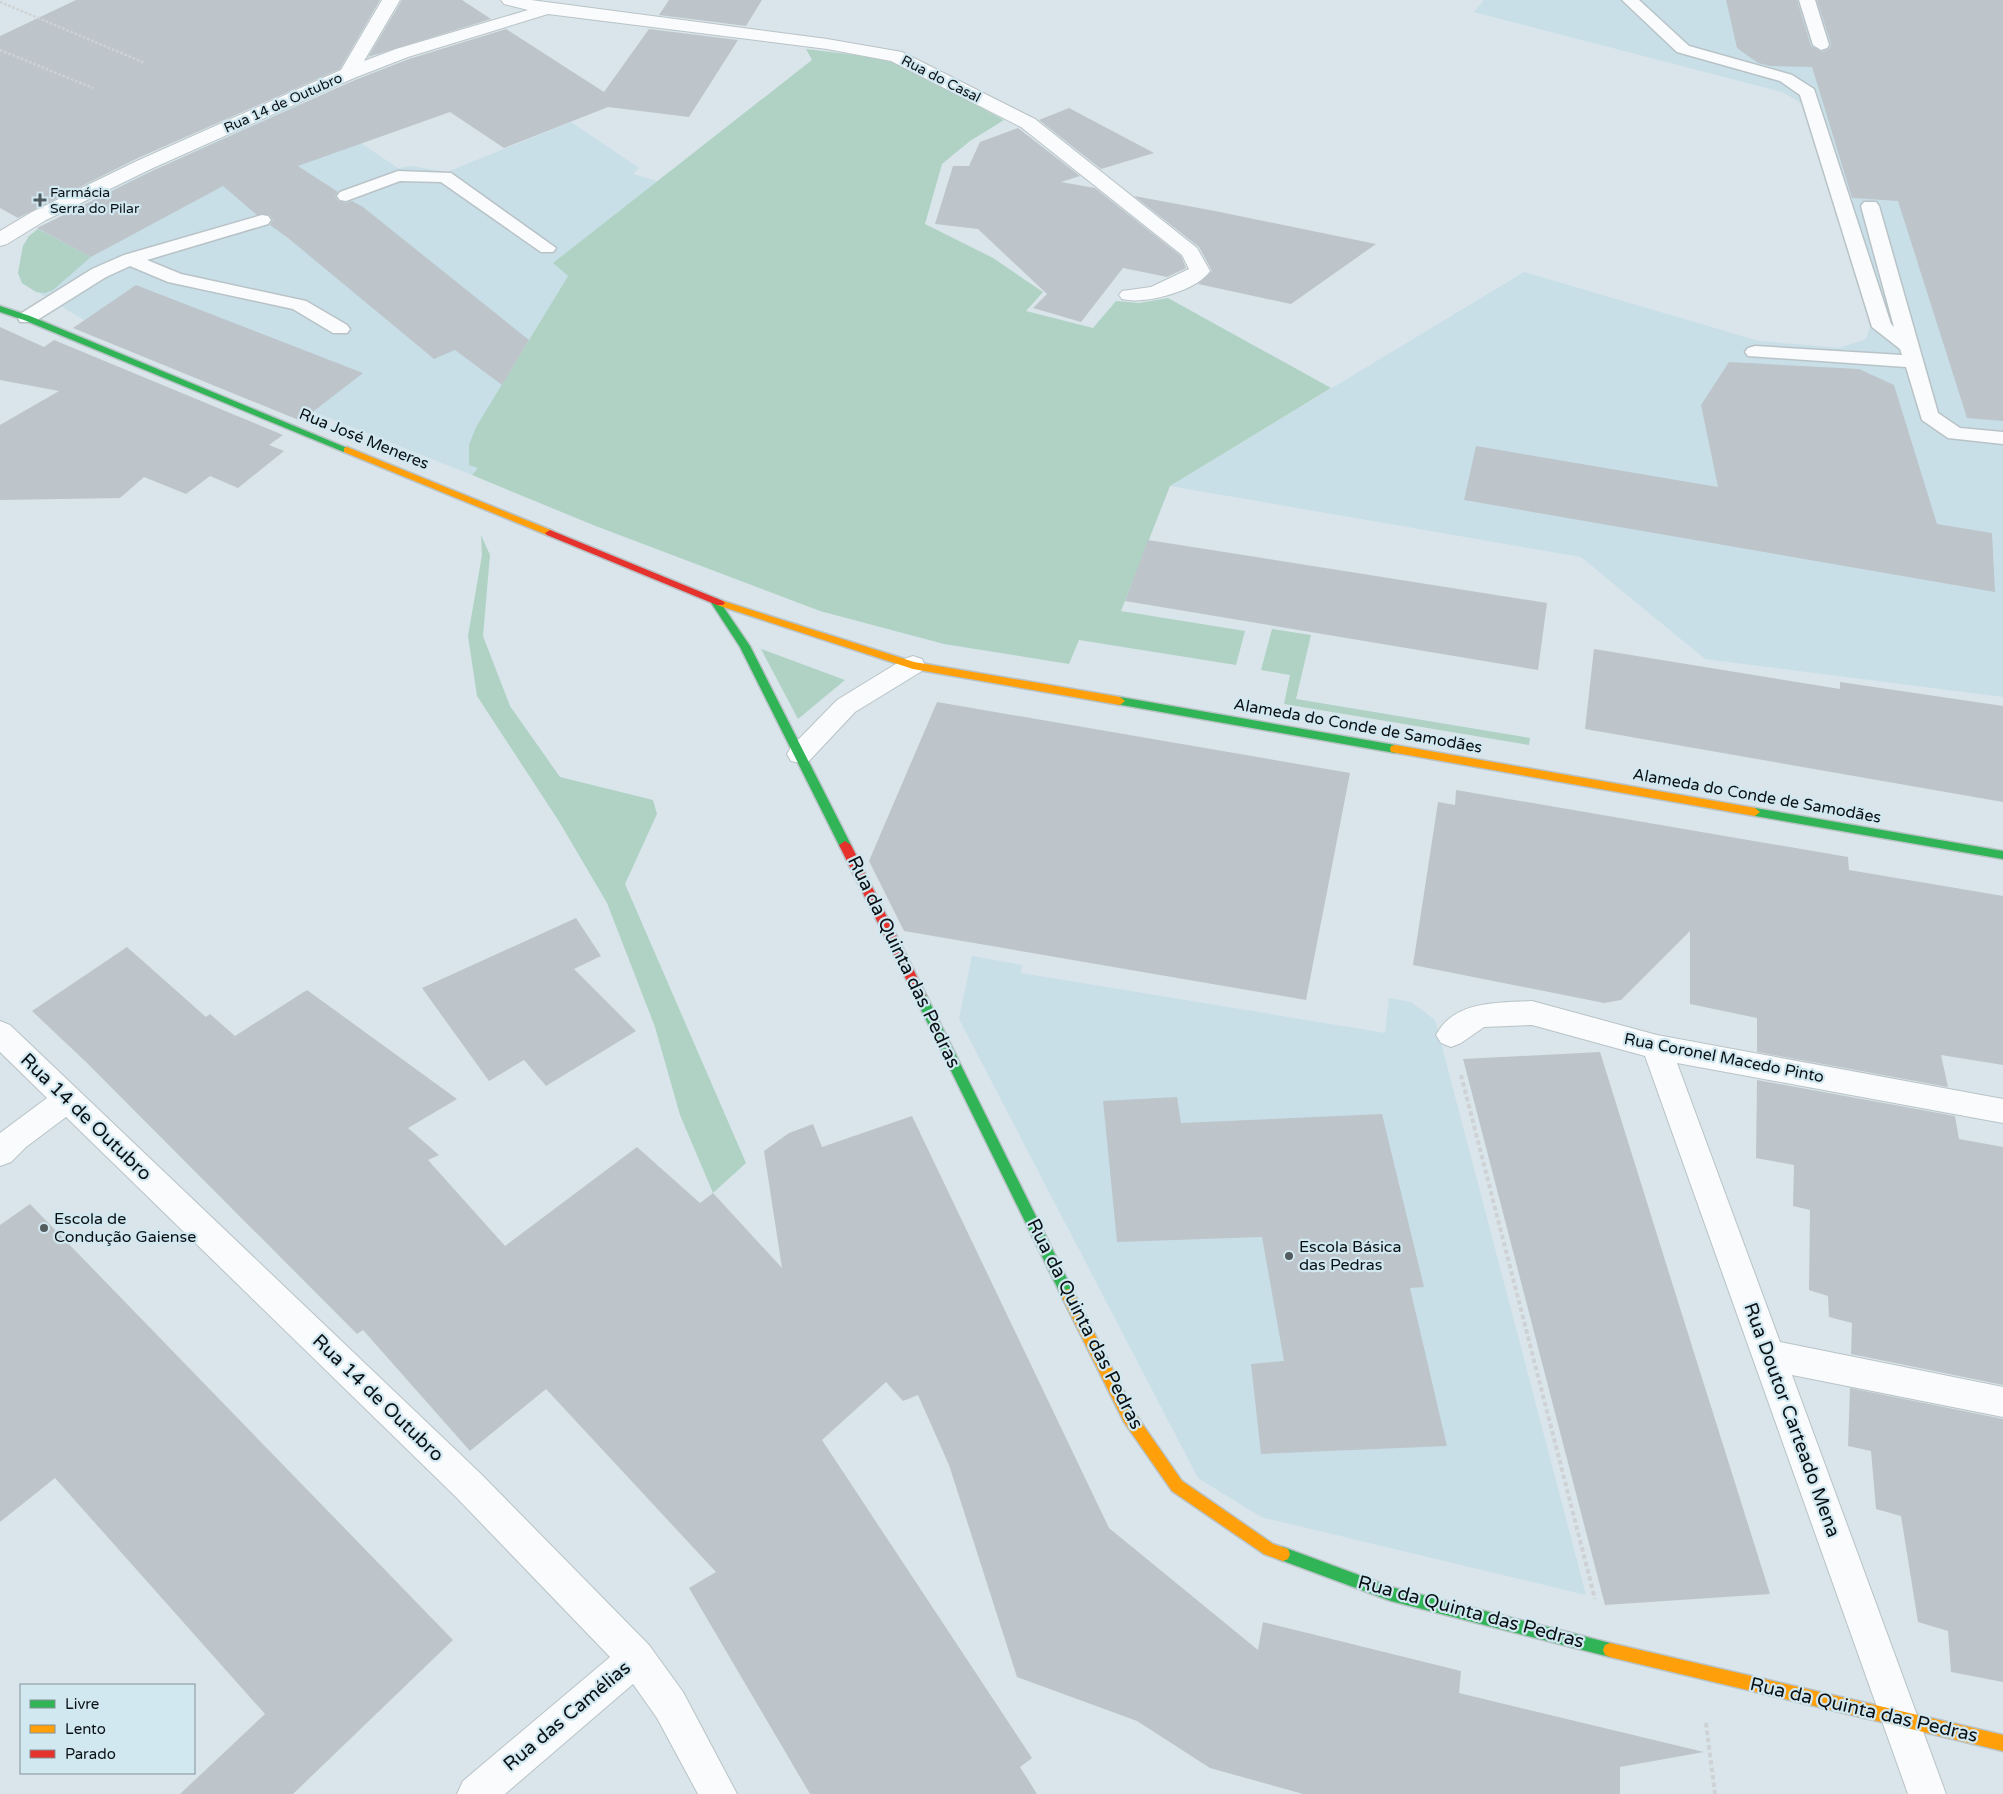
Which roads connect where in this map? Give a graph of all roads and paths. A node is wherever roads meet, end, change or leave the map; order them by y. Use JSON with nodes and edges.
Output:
{"nodes":[{"id":1,"x":391,"y":0,"type":"edge"},
{"id":2,"x":510,"y":0,"type":"edge"},
{"id":3,"x":580,"y":0,"type":"edge"},
{"id":4,"x":1630,"y":0,"type":"edge"},
{"id":5,"x":1807,"y":0,"type":"edge"},
{"id":6,"x":0,"y":2,"type":"edge"},
{"id":7,"x":547,"y":9,"type":"junction"},
{"id":8,"x":1821,"y":46,"type":"dead end"},
{"id":9,"x":0,"y":50,"type":"edge"},
{"id":10,"x":145,"y":63,"type":"dead end"},
{"id":11,"x":348,"y":74,"type":"junction"},
{"id":12,"x":93,"y":88,"type":"dead end"},
{"id":13,"x":346,"y":196,"type":"dead end"},
{"id":14,"x":1870,"y":206,"type":"dead end"},
{"id":15,"x":262,"y":220,"type":"dead end"},
{"id":16,"x":0,"y":240,"type":"edge"},
{"id":17,"x":547,"y":248,"type":"dead end"},
{"id":18,"x":130,"y":259,"type":"junction"},
{"id":19,"x":1129,"y":294,"type":"dead end"},
{"id":20,"x":0,"y":309,"type":"edge"},
{"id":21,"x":27,"y":318,"type":"junction"},
{"id":22,"x":340,"y":329,"type":"dead end"},
{"id":23,"x":1755,"y":352,"type":"dead end"},
{"id":24,"x":1912,"y":353,"type":"junction"},
{"id":25,"x":2003,"y":438,"type":"edge"},
{"id":26,"x":715,"y":601,"type":"junction"},
{"id":27,"x":913,"y":666,"type":"junction"},
{"id":28,"x":800,"y":754,"type":"junction"},
{"id":29,"x":2003,"y":855,"type":"edge"},
{"id":30,"x":0,"y":1033,"type":"edge"},
{"id":31,"x":1451,"y":1036,"type":"joint"},
{"id":32,"x":1657,"y":1047,"type":"junction"},
{"id":33,"x":67,"y":1100,"type":"junction"},
{"id":34,"x":2003,"y":1111,"type":"edge"},
{"id":35,"x":0,"y":1153,"type":"edge"},
{"id":36,"x":1769,"y":1355,"type":"junction"},
{"id":37,"x":2003,"y":1402,"type":"edge"},
{"id":38,"x":1608,"y":1649,"type":"junction"},
{"id":39,"x":636,"y":1658,"type":"junction"},
{"id":40,"x":1700,"y":1672,"type":"junction"},
{"id":41,"x":1900,"y":1718,"type":"junction"},
{"id":42,"x":2003,"y":1743,"type":"edge"},
{"id":43,"x":476,"y":1794,"type":"edge"},
{"id":44,"x":718,"y":1794,"type":"edge"},
{"id":45,"x":1715,"y":1794,"type":"edge"},
{"id":46,"x":1927,"y":1794,"type":"edge"}],
"edges":[{"from":1,"to":11,"type":"street"},
{"from":2,"to":7,"type":"street"},
{"from":3,"to":7,"type":"street","name":"Rua 14 de Outubro"},
{"from":4,"to":24,"type":"lane"},
{"from":5,"to":8,"type":"lane"},
{"from":6,"to":10,"type":"path"},
{"from":7,"to":11,"type":"street","name":"Rua 14 de Outubro"},
{"from":7,"to":19,"type":"street","name":"Rua do Casal"},
{"from":9,"to":12,"type":"path"},
{"from":11,"to":16,"type":"street","name":"Rua 14 de Outubro"},
{"from":13,"to":17,"type":"lane"},
{"from":14,"to":24,"type":"lane"},
{"from":15,"to":18,"type":"lane"},
{"from":18,"to":21,"type":"lane"},
{"from":18,"to":22,"type":"lane"},
{"from":20,"to":21,"type":"street","name":"Rua José Meneres"},
{"from":21,"to":26,"type":"street","name":"Rua José Meneres"},
{"from":23,"to":24,"type":"lane"},
{"from":24,"to":25,"type":"lane"},
{"from":26,"to":27,"type":"street","name":"Alameda do Conde de Samodães"},
{"from":26,"to":28,"type":"street","name":"Rua da Quinta das Pedras"},
{"from":27,"to":28,"type":"street"},
{"from":27,"to":29,"type":"street","name":"Alameda do Conde de Samodães"},
{"from":28,"to":38,"type":"street","name":"Rua da Quinta das Pedras"},
{"from":30,"to":33,"type":"street","name":"Rua 14 de Outubro"},
{"from":31,"to":32,"type":"street","name":"Rua Coronel Macedo Pinto"},
{"from":31,"to":38,"type":"path"},
{"from":32,"to":34,"type":"street","name":"Rua Coronel Macedo Pinto"},
{"from":32,"to":36,"type":"street","name":"Rua Doutor Carteado Mena"},
{"from":33,"to":35,"type":"street"},
{"from":33,"to":39,"type":"street","name":"Rua 14 de Outubro"},
{"from":36,"to":37,"type":"street"},
{"from":36,"to":41,"type":"street","name":"Rua Doutor Carteado Mena"},
{"from":38,"to":40,"type":"street","name":"Rua da Quinta das Pedras"},
{"from":39,"to":43,"type":"street","name":"Rua das Camélias"},
{"from":39,"to":44,"type":"street","name":"Rua 14 de Outubro"},
{"from":40,"to":41,"type":"street","name":"Rua da Quinta das Pedras"},
{"from":40,"to":45,"type":"path"},
{"from":41,"to":42,"type":"street","name":"Rua da Quinta das Pedras"},
{"from":41,"to":46,"type":"street","name":"Rua Doutor Carteado Mena"}]}
